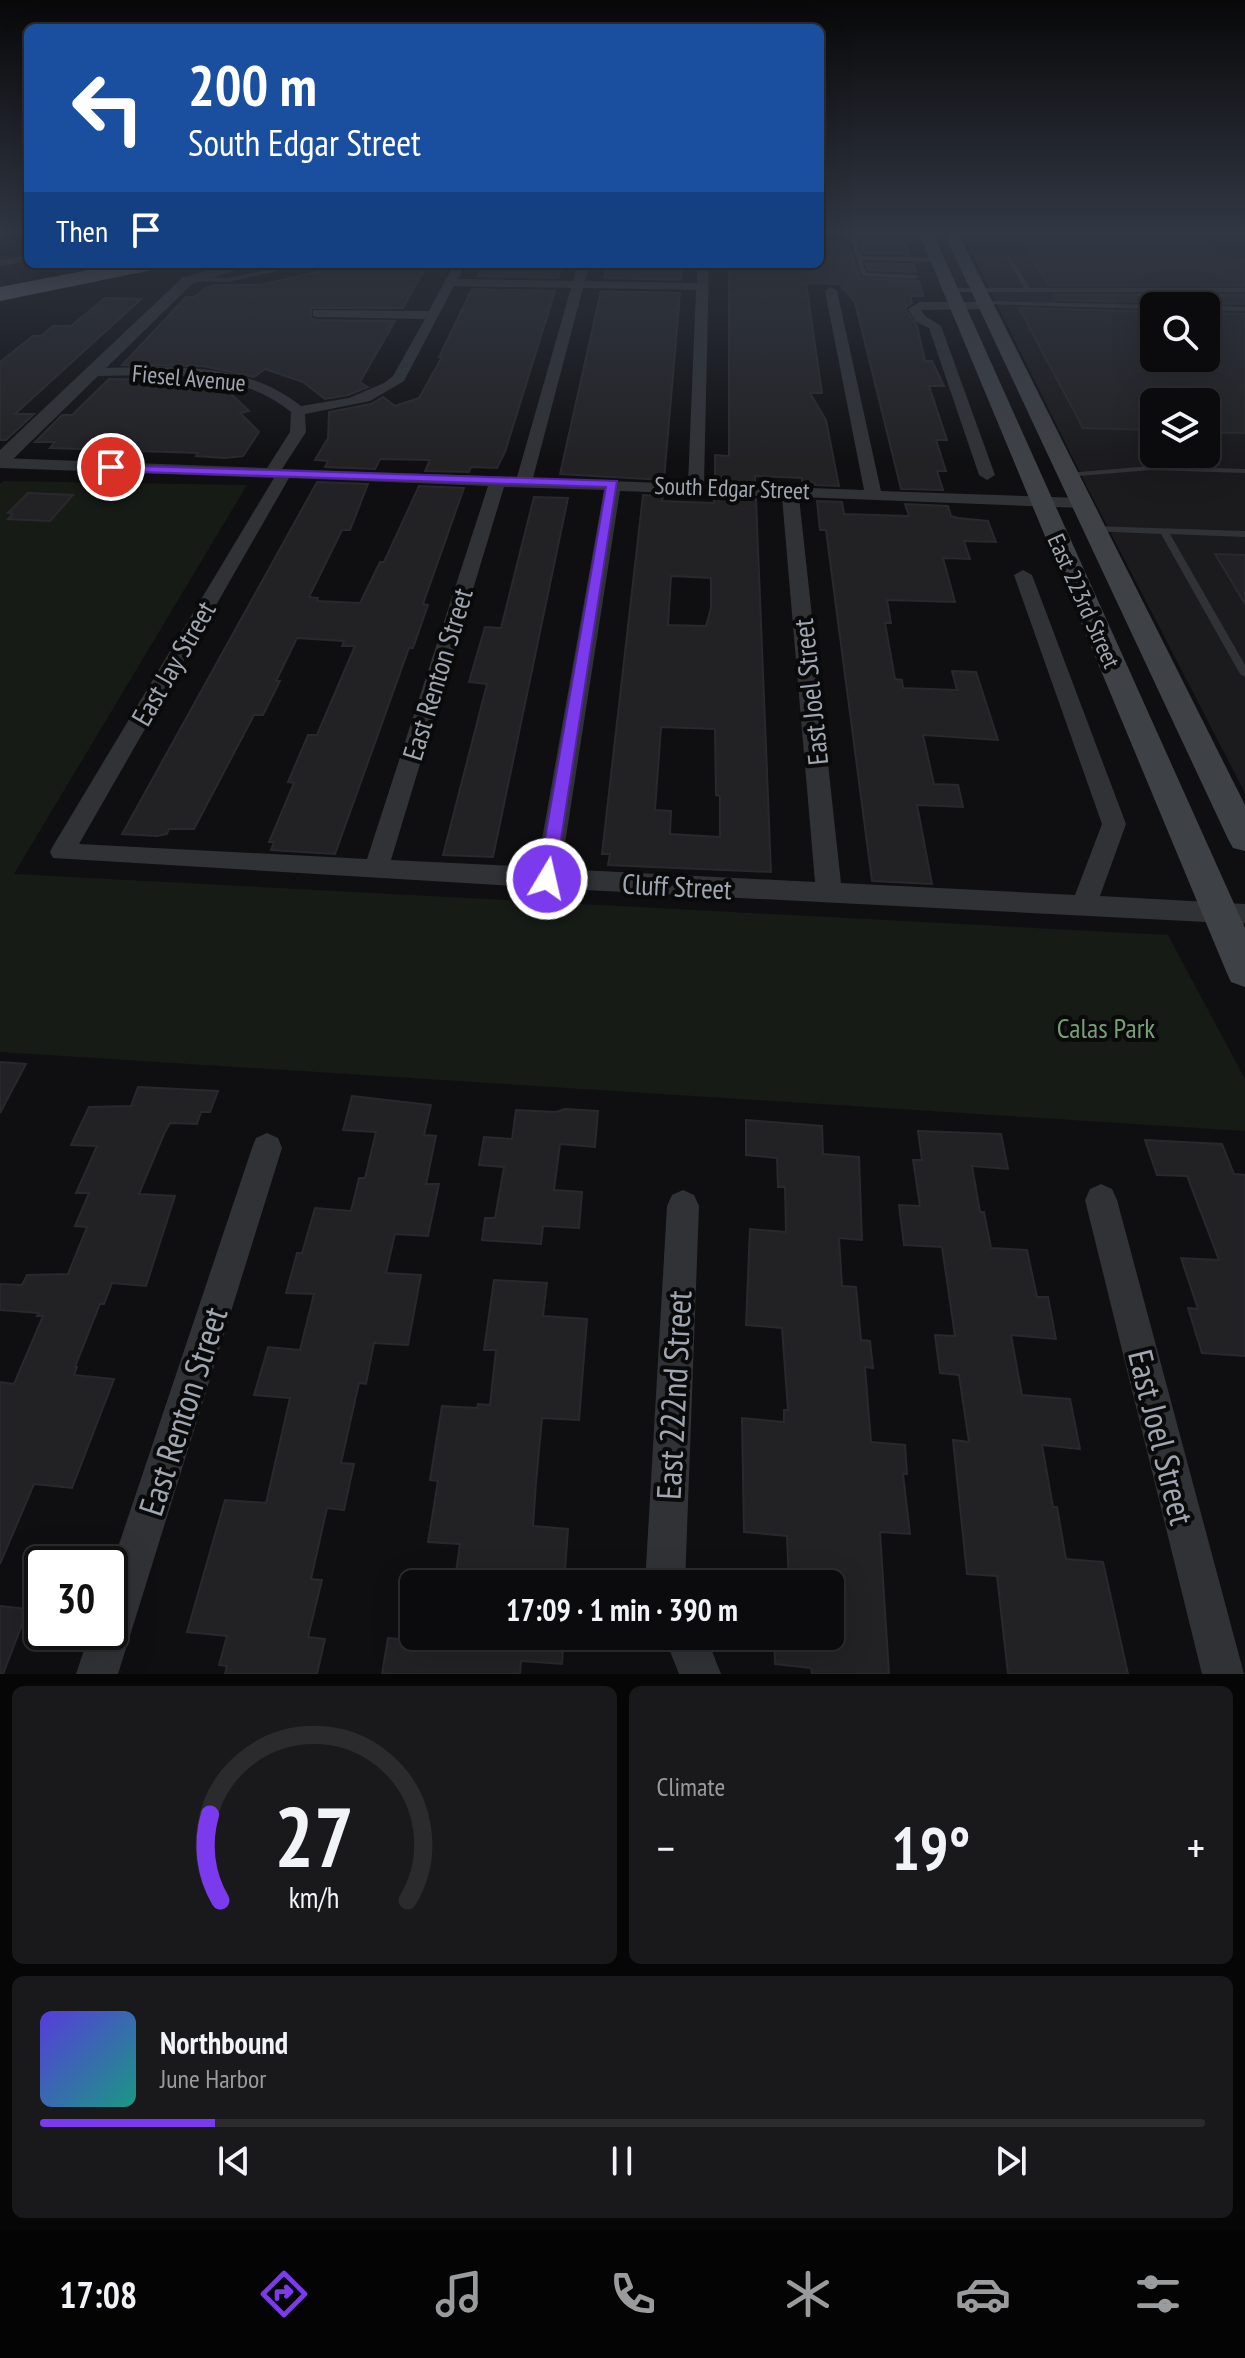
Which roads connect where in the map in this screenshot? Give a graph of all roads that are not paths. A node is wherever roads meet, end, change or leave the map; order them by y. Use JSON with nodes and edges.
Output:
{"nodes":[{"id":1,"x":162,"y":309,"type":"edge"},
{"id":2,"x":435,"y":309,"type":"edge"},
{"id":3,"x":571,"y":309,"type":"edge"},
{"id":4,"x":700,"y":309,"type":"edge"},
{"id":5,"x":835,"y":309,"type":"edge"},
{"id":6,"x":914,"y":309,"type":"edge"},
{"id":7,"x":958,"y":309,"type":"edge"},
{"id":8,"x":988,"y":309,"type":"edge"},
{"id":9,"x":317,"y":313,"type":"dead end"},
{"id":10,"x":432,"y":315,"type":"junction"},
{"id":11,"x":96,"y":372,"type":"junction"},
{"id":12,"x":298,"y":411,"type":"junction"},
{"id":13,"x":0,"y":462,"type":"edge"},
{"id":14,"x":1245,"y":471,"type":"edge"},
{"id":15,"x":278,"y":474,"type":"junction"},
{"id":16,"x":987,"y":475,"type":"dead end"},
{"id":17,"x":1067,"y":475,"type":"junction"},
{"id":18,"x":498,"y":480,"type":"junction"},
{"id":19,"x":524,"y":481,"type":"junction"},
{"id":20,"x":613,"y":484,"type":"junction"},
{"id":21,"x":696,"y":487,"type":"junction"},
{"id":22,"x":790,"y":491,"type":"junction"},
{"id":23,"x":873,"y":493,"type":"junction"},
{"id":24,"x":1040,"y":501,"type":"junction"},
{"id":25,"x":1080,"y":503,"type":"junction"},
{"id":26,"x":1093,"y":529,"type":"junction"},
{"id":27,"x":1164,"y":532,"type":"junction"},
{"id":28,"x":1245,"y":534,"type":"edge"},
{"id":29,"x":1023,"y":575,"type":"dead end"},
{"id":30,"x":1245,"y":674,"type":"edge"},
{"id":31,"x":1245,"y":839,"type":"edge"},
{"id":32,"x":62,"y":852,"type":"joint"},
{"id":33,"x":376,"y":868,"type":"junction"},
{"id":34,"x":547,"y":879,"type":"junction"},
{"id":35,"x":829,"y":893,"type":"junction"},
{"id":36,"x":1084,"y":906,"type":"junction"},
{"id":37,"x":1232,"y":913,"type":"edge"},
{"id":38,"x":1245,"y":971,"type":"edge"},
{"id":39,"x":267,"y":1148,"type":"dead end"},
{"id":40,"x":1101,"y":1200,"type":"dead end"},
{"id":41,"x":683,"y":1206,"type":"dead end"},
{"id":42,"x":666,"y":1570,"type":"edge"},
{"id":43,"x":691,"y":1650,"type":"edge"},
{"id":44,"x":97,"y":1674,"type":"edge"},
{"id":45,"x":700,"y":1674,"type":"edge"},
{"id":46,"x":1223,"y":1674,"type":"edge"}],
"edges":[{"from":1,"to":11,"type":"street"},
{"from":2,"to":10,"type":"street"},
{"from":3,"to":19,"type":"street"},
{"from":4,"to":21,"type":"street"},
{"from":5,"to":23,"type":"street"},
{"from":6,"to":16,"type":"street"},
{"from":7,"to":24,"type":"main road","name":"East 223rd Street"},
{"from":8,"to":17,"type":"main road","name":"East 223rd Street"},
{"from":9,"to":10,"type":"street"},
{"from":10,"to":12,"type":"street"},
{"from":11,"to":12,"type":"street","name":"Fiesel Avenue"},
{"from":11,"to":13,"type":"street"},
{"from":12,"to":15,"type":"street"},
{"from":13,"to":15,"type":"street","name":"South Edgar Street"},
{"from":14,"to":17,"type":"lane"},
{"from":15,"to":18,"type":"street","name":"South Edgar Street"},
{"from":15,"to":32,"type":"street","name":"East Jay Street"},
{"from":17,"to":25,"type":"main road","name":"East 223rd Street"},
{"from":18,"to":19,"type":"street","name":"South Edgar Street"},
{"from":18,"to":33,"type":"street","name":"East Renton Street"},
{"from":19,"to":20,"type":"street","name":"South Edgar Street"},
{"from":20,"to":21,"type":"street","name":"South Edgar Street"},
{"from":20,"to":34,"type":"street"},
{"from":21,"to":22,"type":"street","name":"South Edgar Street"},
{"from":22,"to":23,"type":"street","name":"South Edgar Street"},
{"from":22,"to":35,"type":"street","name":"East Joel Street"},
{"from":23,"to":24,"type":"street","name":"South Edgar Street"},
{"from":24,"to":25,"type":"street","name":"South Edgar Street"},
{"from":24,"to":37,"type":"main road","name":"East 223rd Street"},
{"from":25,"to":26,"type":"main road","name":"East 223rd Street"},
{"from":26,"to":27,"type":"lane"},
{"from":26,"to":31,"type":"main road","name":"East 223rd Street"},
{"from":27,"to":28,"type":"lane"},
{"from":27,"to":30,"type":"lane"},
{"from":29,"to":36,"type":"street"},
{"from":32,"to":33,"type":"street","name":"Cluff Street"},
{"from":33,"to":34,"type":"street","name":"Cluff Street"},
{"from":34,"to":35,"type":"street","name":"Cluff Street"},
{"from":35,"to":36,"type":"street","name":"Cluff Street"},
{"from":36,"to":37,"type":"street","name":"Cluff Street"},
{"from":37,"to":38,"type":"main road","name":"East 223rd Street"},
{"from":39,"to":44,"type":"street","name":"East Renton Street"},
{"from":40,"to":46,"type":"street","name":"East Joel Street"},
{"from":41,"to":42,"type":"street","name":"East 222nd Street"},
{"from":43,"to":45,"type":"street"}]}
